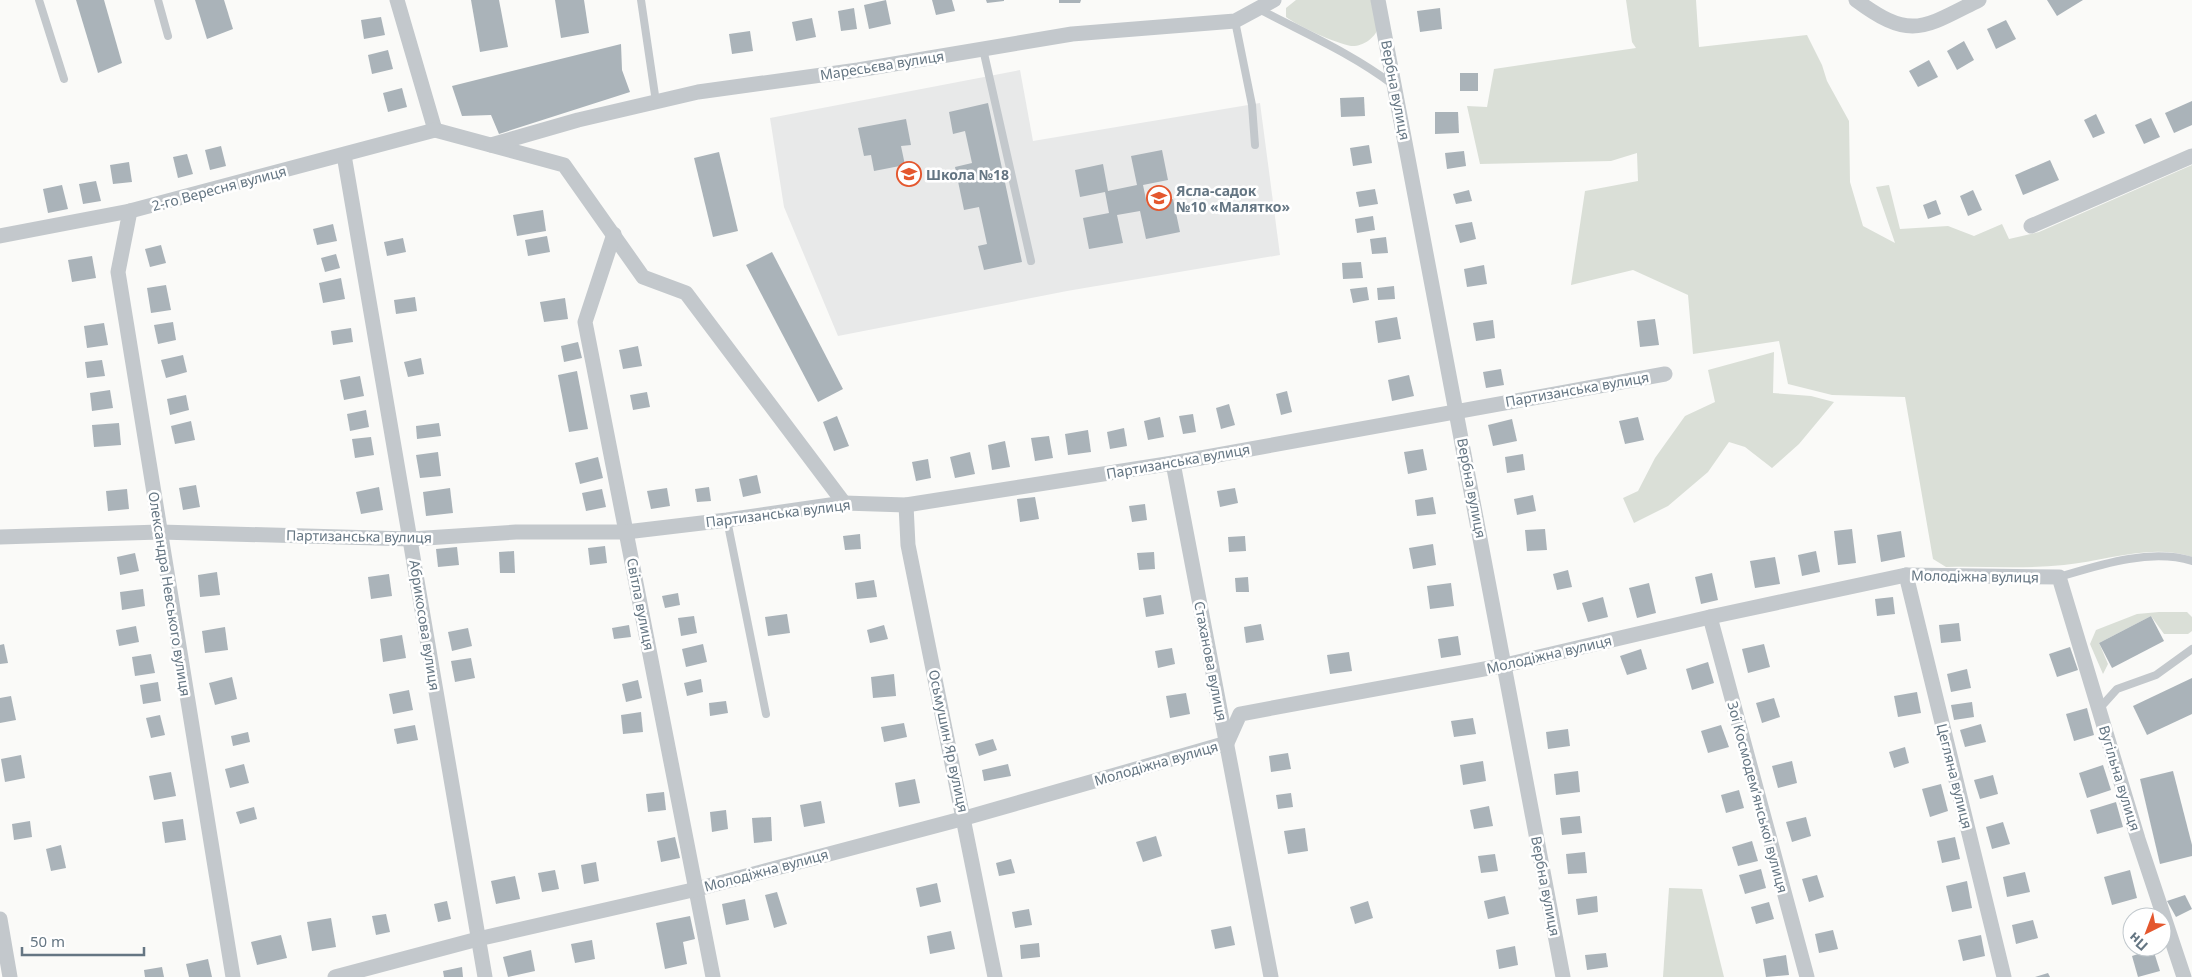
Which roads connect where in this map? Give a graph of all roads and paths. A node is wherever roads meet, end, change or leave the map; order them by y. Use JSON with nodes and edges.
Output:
{"nodes":[{"id":1,"x":40,"y":0,"type":"edge"},
{"id":2,"x":158,"y":0,"type":"edge"},
{"id":3,"x":397,"y":0,"type":"edge"},
{"id":4,"x":641,"y":0,"type":"edge"},
{"id":5,"x":1274,"y":0,"type":"edge"},
{"id":6,"x":1378,"y":0,"type":"edge"},
{"id":7,"x":1856,"y":0,"type":"edge"},
{"id":8,"x":1979,"y":0,"type":"edge"},
{"id":9,"x":1259,"y":5,"type":"edge"},
{"id":10,"x":1235,"y":21,"type":"junction"},
{"id":11,"x":168,"y":36,"type":"dead end"},
{"id":12,"x":983,"y":49,"type":"junction"},
{"id":13,"x":64,"y":79,"type":"dead end"},
{"id":14,"x":1396,"y":87,"type":"junction"},
{"id":15,"x":656,"y":102,"type":"junction"},
{"id":16,"x":435,"y":130,"type":"junction"},
{"id":17,"x":492,"y":145,"type":"junction"},
{"id":18,"x":1255,"y":145,"type":"dead end"},
{"id":19,"x":344,"y":155,"type":"junction"},
{"id":20,"x":2192,"y":156,"type":"edge"},
{"id":21,"x":130,"y":211,"type":"junction"},
{"id":22,"x":2031,"y":226,"type":"dead end"},
{"id":23,"x":614,"y":234,"type":"junction"},
{"id":24,"x":0,"y":236,"type":"edge"},
{"id":25,"x":1031,"y":261,"type":"dead end"},
{"id":26,"x":1665,"y":374,"type":"dead end"},
{"id":27,"x":1457,"y":410,"type":"junction"},
{"id":28,"x":1173,"y":463,"type":"junction"},
{"id":29,"x":844,"y":503,"type":"junction"},
{"id":30,"x":906,"y":505,"type":"junction"},
{"id":31,"x":727,"y":520,"type":"junction"},
{"id":32,"x":160,"y":532,"type":"junction"},
{"id":33,"x":626,"y":532,"type":"junction"},
{"id":34,"x":0,"y":537,"type":"edge"},
{"id":35,"x":411,"y":539,"type":"junction"},
{"id":36,"x":2192,"y":561,"type":"edge"},
{"id":37,"x":1906,"y":575,"type":"junction"},
{"id":38,"x":2059,"y":577,"type":"junction"},
{"id":39,"x":1710,"y":617,"type":"junction"},
{"id":40,"x":2192,"y":649,"type":"edge"},
{"id":41,"x":1505,"y":664,"type":"junction"},
{"id":42,"x":2099,"y":709,"type":"junction"},
{"id":43,"x":766,"y":714,"type":"dead end"},
{"id":44,"x":1227,"y":742,"type":"junction"},
{"id":45,"x":964,"y":818,"type":"junction"},
{"id":46,"x":696,"y":889,"type":"junction"},
{"id":47,"x":0,"y":920,"type":"edge"},
{"id":48,"x":478,"y":939,"type":"junction"},
{"id":49,"x":10,"y":977,"type":"edge"},
{"id":50,"x":234,"y":977,"type":"edge"},
{"id":51,"x":335,"y":977,"type":"edge"},
{"id":52,"x":485,"y":977,"type":"edge"},
{"id":53,"x":713,"y":977,"type":"edge"},
{"id":54,"x":995,"y":977,"type":"edge"},
{"id":55,"x":1271,"y":977,"type":"edge"},
{"id":56,"x":1563,"y":977,"type":"edge"},
{"id":57,"x":1807,"y":977,"type":"edge"},
{"id":58,"x":2004,"y":977,"type":"edge"},
{"id":59,"x":2184,"y":977,"type":"edge"}],
"edges":[{"from":1,"to":13,"type":"lane"},
{"from":2,"to":11,"type":"lane"},
{"from":3,"to":16,"type":"street"},
{"from":4,"to":15,"type":"lane"},
{"from":5,"to":9,"type":"street","name":"Маресьєва вулиця"},
{"from":6,"to":14,"type":"street","name":"Вербна вулиця"},
{"from":7,"to":8,"type":"street"},
{"from":9,"to":10,"type":"street","name":"Маресьєва вулиця"},
{"from":9,"to":14,"type":"lane"},
{"from":10,"to":12,"type":"street","name":"Маресьєва вулиця"},
{"from":10,"to":18,"type":"lane"},
{"from":12,"to":15,"type":"street","name":"Маресьєва вулиця"},
{"from":12,"to":25,"type":"lane"},
{"from":14,"to":27,"type":"street","name":"Вербна вулиця"},
{"from":15,"to":17,"type":"street","name":"Маресьєва вулиця"},
{"from":16,"to":17,"type":"street"},
{"from":16,"to":19,"type":"street","name":"2-го Вересня вулиця"},
{"from":17,"to":23,"type":"street"},
{"from":19,"to":21,"type":"street","name":"2-го Вересня вулиця"},
{"from":19,"to":35,"type":"street","name":"Абрикосова вулиця"},
{"from":20,"to":22,"type":"street"},
{"from":21,"to":24,"type":"street","name":"2-го Вересня вулиця"},
{"from":21,"to":32,"type":"street","name":"Олександра Невського вулиця"},
{"from":23,"to":29,"type":"street"},
{"from":23,"to":33,"type":"street","name":"Світла вулиця"},
{"from":26,"to":27,"type":"street","name":"Партизанська вулиця"},
{"from":27,"to":28,"type":"street","name":"Партизанська вулиця"},
{"from":27,"to":41,"type":"street","name":"Вербна вулиця"},
{"from":28,"to":30,"type":"street","name":"Партизанська вулиця"},
{"from":28,"to":44,"type":"street","name":"Стаханова вулиця"},
{"from":29,"to":30,"type":"street","name":"Партизанська вулиця"},
{"from":29,"to":31,"type":"street","name":"Партизанська вулиця"},
{"from":30,"to":45,"type":"street","name":"Осьмушин Яр вулиця"},
{"from":31,"to":33,"type":"street","name":"Партизанська вулиця"},
{"from":31,"to":43,"type":"lane"},
{"from":32,"to":34,"type":"street","name":"Партизанська вулиця"},
{"from":32,"to":35,"type":"street","name":"Партизанська вулиця"},
{"from":32,"to":50,"type":"street","name":"Олександра Невського вулиця"},
{"from":33,"to":35,"type":"street","name":"Партизанська вулиця"},
{"from":33,"to":46,"type":"street","name":"Світла вулиця"},
{"from":35,"to":48,"type":"street","name":"Абрикосова вулиця"},
{"from":36,"to":38,"type":"lane"},
{"from":37,"to":38,"type":"street","name":"Молодіжна вулиця"},
{"from":37,"to":39,"type":"street","name":"Молодіжна вулиця"},
{"from":37,"to":58,"type":"street","name":"Цегляна вулиця"},
{"from":38,"to":42,"type":"street","name":"Вугільна вулиця"},
{"from":39,"to":41,"type":"street","name":"Молодіжна вулиця"},
{"from":39,"to":57,"type":"street","name":"Зої Космодем’янської вулиця"},
{"from":40,"to":42,"type":"lane"},
{"from":41,"to":44,"type":"street","name":"Молодіжна вулиця"},
{"from":41,"to":56,"type":"street","name":"Вербна вулиця"},
{"from":42,"to":59,"type":"street","name":"Вугільна вулиця"},
{"from":44,"to":45,"type":"street","name":"Молодіжна вулиця"},
{"from":44,"to":55,"type":"street","name":"Стаханова вулиця"},
{"from":45,"to":46,"type":"street","name":"Молодіжна вулиця"},
{"from":45,"to":54,"type":"street","name":"Осьмушин Яр вулиця"},
{"from":46,"to":48,"type":"street","name":"Молодіжна вулиця"},
{"from":46,"to":53,"type":"street","name":"Світла вулиця"},
{"from":47,"to":49,"type":"street"},
{"from":48,"to":51,"type":"street","name":"Молодіжна вулиця"},
{"from":48,"to":52,"type":"street","name":"Абрикосова вулиця"}]}
